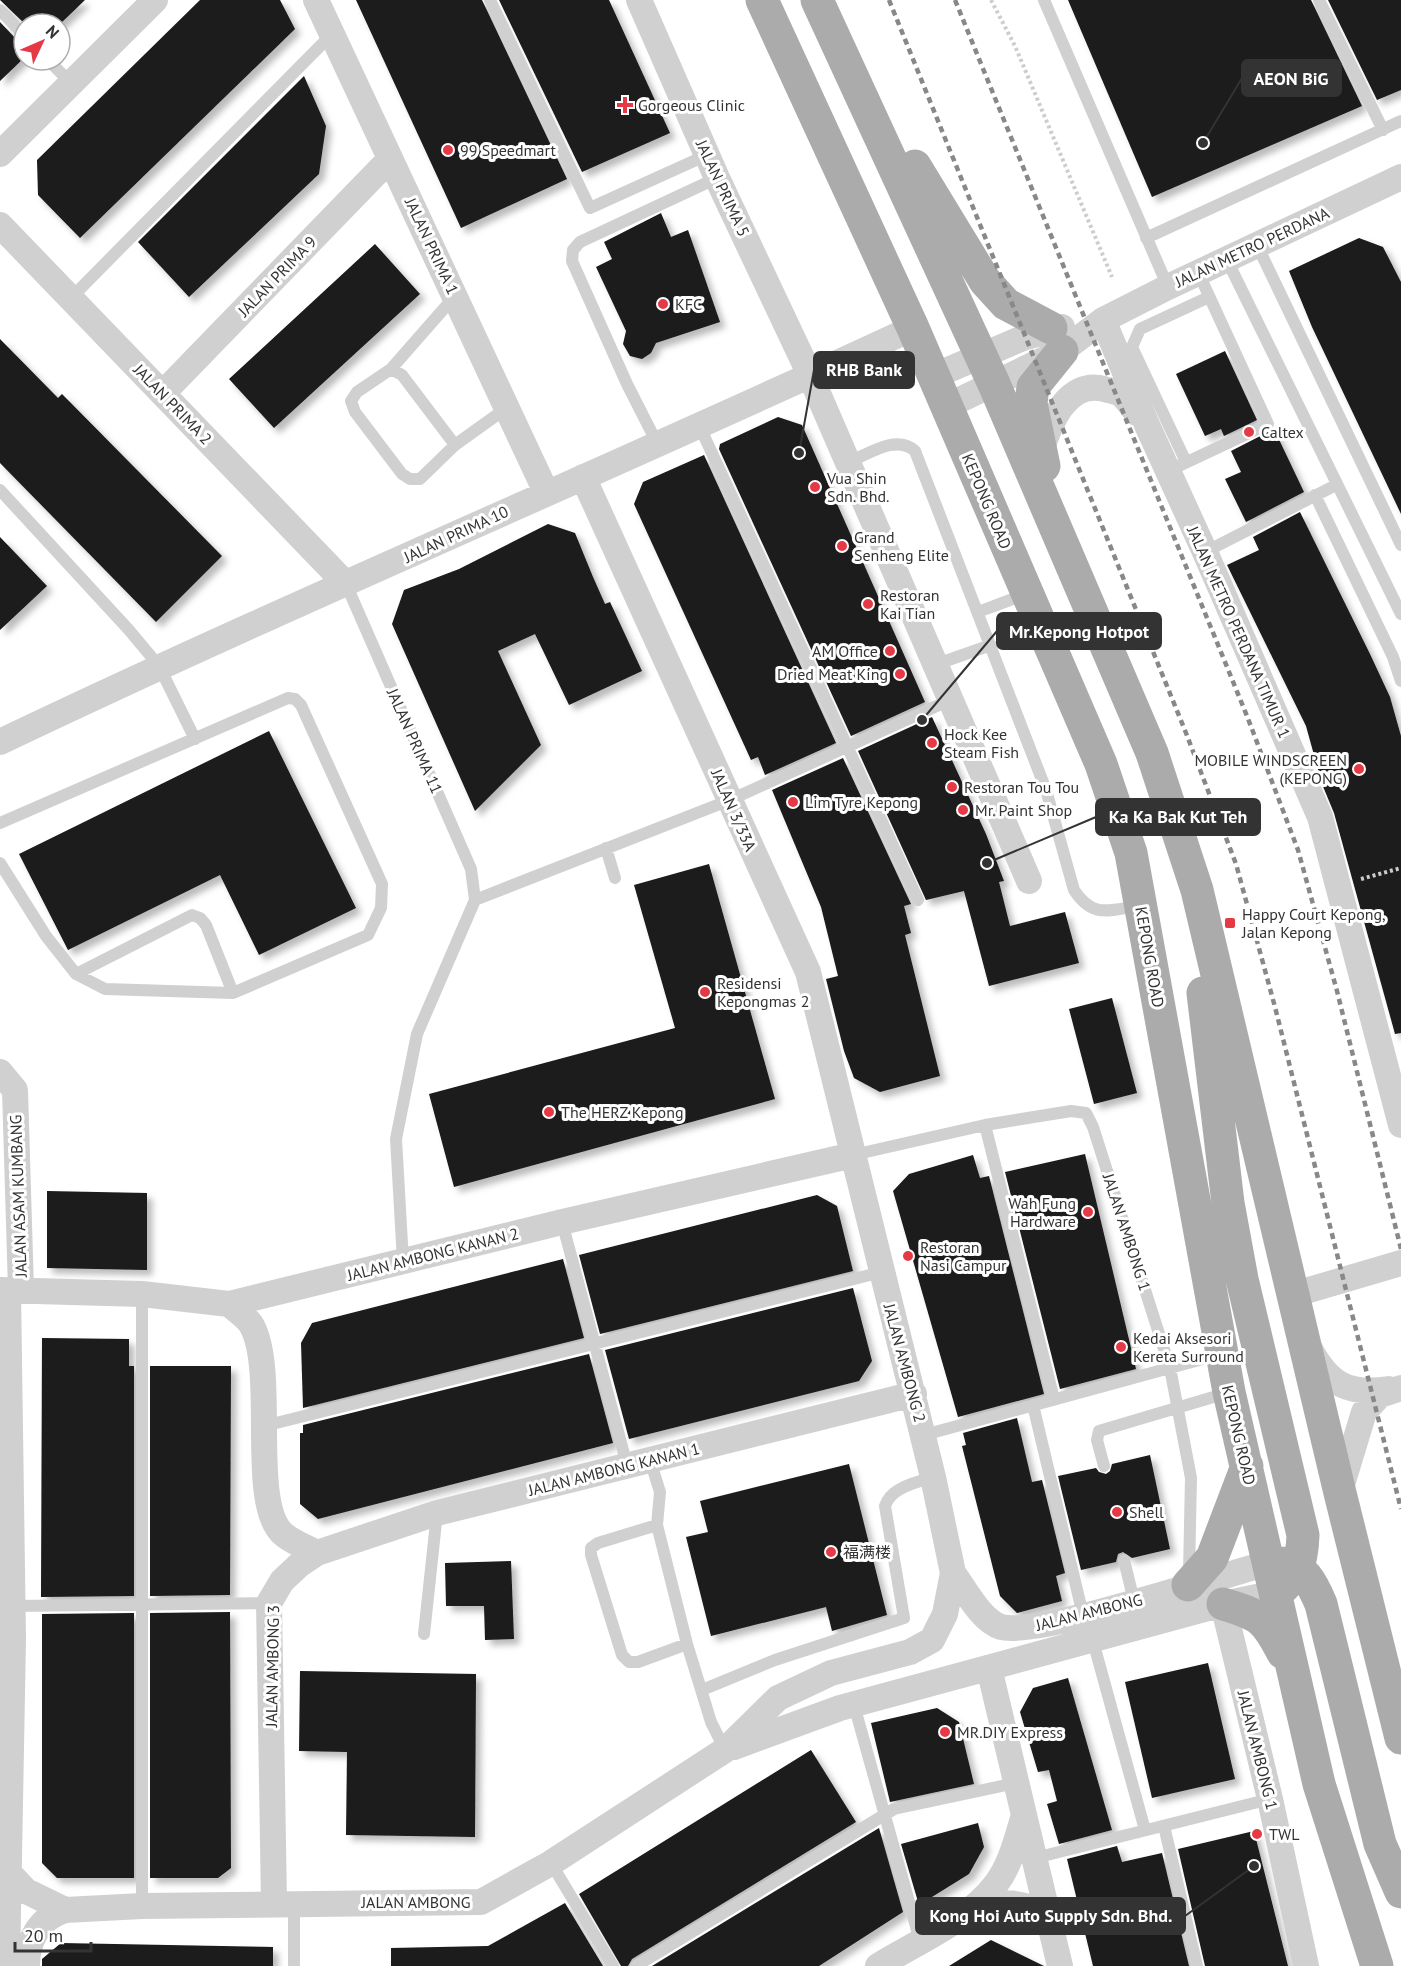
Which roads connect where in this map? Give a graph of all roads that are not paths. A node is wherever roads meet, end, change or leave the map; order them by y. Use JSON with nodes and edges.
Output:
{"nodes":[{"id":1,"x":155,"y":0,"type":"edge"},
{"id":2,"x":316,"y":0,"type":"edge"},
{"id":3,"x":490,"y":0,"type":"edge"},
{"id":4,"x":639,"y":0,"type":"edge"},
{"id":5,"x":762,"y":0,"type":"edge"},
{"id":6,"x":819,"y":0,"type":"edge"},
{"id":7,"x":1044,"y":0,"type":"edge"},
{"id":8,"x":1319,"y":0,"type":"edge"},
{"id":9,"x":0,"y":10,"type":"edge"},
{"id":10,"x":12,"y":22,"type":"edge"},
{"id":11,"x":332,"y":34,"type":"junction"},
{"id":12,"x":60,"y":72,"type":"edge"},
{"id":13,"x":71,"y":83,"type":"junction"},
{"id":14,"x":1401,"y":121,"type":"edge"},
{"id":15,"x":1383,"y":130,"type":"junction"},
{"id":16,"x":0,"y":153,"type":"edge"},
{"id":17,"x":390,"y":159,"type":"junction"},
{"id":18,"x":712,"y":167,"type":"junction"},
{"id":19,"x":1400,"y":181,"type":"edge"},
{"id":20,"x":0,"y":225,"type":"edge"},
{"id":21,"x":1146,"y":238,"type":"junction"},
{"id":22,"x":1257,"y":245,"type":"junction"},
{"id":23,"x":1226,"y":258,"type":"junction"},
{"id":24,"x":1198,"y":272,"type":"junction"},
{"id":25,"x":1168,"y":287,"type":"junction"},
{"id":26,"x":455,"y":296,"type":"junction"},
{"id":27,"x":1209,"y":297,"type":"junction"},
{"id":28,"x":71,"y":298,"type":"junction"},
{"id":29,"x":1103,"y":320,"type":"junction"},
{"id":30,"x":913,"y":328,"type":"junction"},
{"id":31,"x":1057,"y":340,"type":"junction"},
{"id":32,"x":391,"y":369,"type":"junction"},
{"id":33,"x":987,"y":369,"type":"junction"},
{"id":34,"x":810,"y":375,"type":"junction"},
{"id":35,"x":934,"y":376,"type":"junction"},
{"id":36,"x":163,"y":393,"type":"junction"},
{"id":37,"x":946,"y":406,"type":"junction"},
{"id":38,"x":508,"y":407,"type":"junction"},
{"id":39,"x":699,"y":425,"type":"junction"},
{"id":40,"x":1147,"y":425,"type":"junction"},
{"id":41,"x":657,"y":444,"type":"junction"},
{"id":42,"x":454,"y":445,"type":"junction"},
{"id":43,"x":1041,"y":452,"type":"junction"},
{"id":44,"x":849,"y":462,"type":"junction"},
{"id":45,"x":1177,"y":466,"type":"junction"},
{"id":46,"x":583,"y":477,"type":"junction"},
{"id":47,"x":1336,"y":485,"type":"junction"},
{"id":48,"x":0,"y":490,"type":"edge"},
{"id":49,"x":546,"y":492,"type":"junction"},
{"id":50,"x":1315,"y":495,"type":"junction"},
{"id":51,"x":1060,"y":541,"type":"junction"},
{"id":52,"x":1401,"y":545,"type":"edge"},
{"id":53,"x":1205,"y":552,"type":"junction"},
{"id":54,"x":346,"y":584,"type":"junction"},
{"id":55,"x":1027,"y":594,"type":"junction"},
{"id":56,"x":978,"y":612,"type":"junction"},
{"id":57,"x":1401,"y":614,"type":"edge"},
{"id":58,"x":991,"y":645,"type":"junction"},
{"id":59,"x":937,"y":664,"type":"junction"},
{"id":60,"x":159,"y":666,"type":"junction"},
{"id":61,"x":1401,"y":681,"type":"edge"},
{"id":62,"x":952,"y":699,"type":"junction"},
{"id":63,"x":195,"y":739,"type":"junction"},
{"id":64,"x":0,"y":741,"type":"edge"},
{"id":65,"x":848,"y":746,"type":"junction"},
{"id":66,"x":730,"y":800,"type":"junction"},
{"id":67,"x":0,"y":823,"type":"edge"},
{"id":68,"x":606,"y":848,"type":"junction"},
{"id":69,"x":0,"y":863,"type":"edge"},
{"id":70,"x":615,"y":878,"type":"dead end"},
{"id":71,"x":1029,"y":881,"type":"dead end"},
{"id":72,"x":1197,"y":890,"type":"junction"},
{"id":73,"x":475,"y":900,"type":"junction"},
{"id":74,"x":918,"y":900,"type":"dead end"},
{"id":75,"x":1141,"y":905,"type":"junction"},
{"id":76,"x":76,"y":974,"type":"junction"},
{"id":77,"x":233,"y":993,"type":"junction"},
{"id":78,"x":0,"y":1072,"type":"edge"},
{"id":79,"x":985,"y":1125,"type":"junction"},
{"id":80,"x":1401,"y":1125,"type":"edge"},
{"id":81,"x":853,"y":1155,"type":"junction"},
{"id":82,"x":562,"y":1222,"type":"junction"},
{"id":83,"x":402,"y":1262,"type":"junction"},
{"id":84,"x":1401,"y":1263,"type":"edge"},
{"id":85,"x":882,"y":1272,"type":"junction"},
{"id":86,"x":10,"y":1290,"type":"edge"},
{"id":87,"x":142,"y":1294,"type":"junction"},
{"id":88,"x":1292,"y":1295,"type":"junction"},
{"id":89,"x":229,"y":1304,"type":"junction"},
{"id":90,"x":1303,"y":1335,"type":"junction"},
{"id":91,"x":594,"y":1344,"type":"junction"},
{"id":92,"x":1221,"y":1354,"type":"junction"},
{"id":93,"x":1170,"y":1368,"type":"junction"},
{"id":94,"x":1401,"y":1388,"type":"edge"},
{"id":95,"x":1229,"y":1392,"type":"junction"},
{"id":96,"x":914,"y":1394,"type":"junction"},
{"id":97,"x":1054,"y":1399,"type":"junction"},
{"id":98,"x":1033,"y":1405,"type":"junction"},
{"id":99,"x":1176,"y":1406,"type":"junction"},
{"id":100,"x":264,"y":1426,"type":"junction"},
{"id":101,"x":924,"y":1435,"type":"junction"},
{"id":102,"x":639,"y":1463,"type":"junction"},
{"id":103,"x":1104,"y":1466,"type":"dead end"},
{"id":104,"x":1247,"y":1466,"type":"junction"},
{"id":105,"x":933,"y":1477,"type":"junction"},
{"id":106,"x":1340,"y":1493,"type":"junction"},
{"id":107,"x":437,"y":1513,"type":"junction"},
{"id":108,"x":657,"y":1525,"type":"junction"},
{"id":109,"x":317,"y":1553,"type":"junction"},
{"id":110,"x":1124,"y":1560,"type":"dead end"},
{"id":111,"x":953,"y":1573,"type":"junction"},
{"id":112,"x":1281,"y":1576,"type":"junction"},
{"id":113,"x":1188,"y":1585,"type":"junction"},
{"id":114,"x":1134,"y":1601,"type":"junction"},
{"id":115,"x":269,"y":1603,"type":"junction"},
{"id":116,"x":1222,"y":1604,"type":"junction"},
{"id":117,"x":144,"y":1605,"type":"junction"},
{"id":118,"x":12,"y":1606,"type":"junction"},
{"id":119,"x":1083,"y":1615,"type":"junction"},
{"id":120,"x":424,"y":1634,"type":"dead end"},
{"id":121,"x":6,"y":1639,"type":"edge"},
{"id":122,"x":1093,"y":1641,"type":"junction"},
{"id":123,"x":687,"y":1644,"type":"junction"},
{"id":124,"x":989,"y":1668,"type":"junction"},
{"id":125,"x":1295,"y":1676,"type":"junction"},
{"id":126,"x":702,"y":1690,"type":"junction"},
{"id":127,"x":854,"y":1705,"type":"junction"},
{"id":128,"x":1401,"y":1737,"type":"edge"},
{"id":129,"x":725,"y":1750,"type":"junction"},
{"id":130,"x":1017,"y":1783,"type":"junction"},
{"id":131,"x":1270,"y":1799,"type":"junction"},
{"id":132,"x":884,"y":1814,"type":"junction"},
{"id":133,"x":1024,"y":1815,"type":"junction"},
{"id":134,"x":1164,"y":1826,"type":"junction"},
{"id":135,"x":1144,"y":1830,"type":"junction"},
{"id":136,"x":1035,"y":1858,"type":"junction"},
{"id":137,"x":551,"y":1863,"type":"junction"},
{"id":138,"x":4,"y":1872,"type":"edge"},
{"id":139,"x":1401,"y":1892,"type":"edge"},
{"id":140,"x":284,"y":1903,"type":"junction"},
{"id":141,"x":142,"y":1906,"type":"junction"},
{"id":142,"x":973,"y":1908,"type":"junction"},
{"id":143,"x":65,"y":1910,"type":"junction"},
{"id":144,"x":1047,"y":1914,"type":"junction"},
{"id":145,"x":920,"y":1941,"type":"junction"},
{"id":146,"x":20,"y":1964,"type":"edge"},
{"id":147,"x":294,"y":1966,"type":"edge"},
{"id":148,"x":613,"y":1966,"type":"edge"},
{"id":149,"x":636,"y":1966,"type":"edge"},
{"id":150,"x":878,"y":1966,"type":"edge"},
{"id":151,"x":1060,"y":1966,"type":"edge"},
{"id":152,"x":1197,"y":1966,"type":"edge"},
{"id":153,"x":1306,"y":1966,"type":"edge"},
{"id":154,"x":1377,"y":1966,"type":"edge"}],
"edges":[{"from":1,"to":13,"type":"street"},
{"from":2,"to":11,"type":"street","name":"JALAN PRIMA 1"},
{"from":3,"to":18,"type":"lane"},
{"from":4,"to":18,"type":"street","name":"JALAN PRIMA 5"},
{"from":5,"to":30,"type":"main road","name":"KEPONG ROAD"},
{"from":6,"to":31,"type":"main road"},
{"from":6,"to":33,"type":"main road"},
{"from":7,"to":21,"type":"lane"},
{"from":8,"to":15,"type":"lane"},
{"from":9,"to":10,"type":"lane"},
{"from":11,"to":17,"type":"street","name":"JALAN PRIMA 1"},
{"from":11,"to":28,"type":"lane"},
{"from":12,"to":13,"type":"lane"},
{"from":13,"to":16,"type":"street"},
{"from":14,"to":15,"type":"lane"},
{"from":15,"to":21,"type":"lane"},
{"from":17,"to":26,"type":"street","name":"JALAN PRIMA 1"},
{"from":17,"to":36,"type":"street","name":"JALAN PRIMA 9"},
{"from":18,"to":34,"type":"street","name":"JALAN PRIMA 5"},
{"from":18,"to":41,"type":"lane"},
{"from":19,"to":22,"type":"street","name":"JALAN METRO PERDANA"},
{"from":20,"to":28,"type":"street","name":"JALAN PRIMA 2"},
{"from":21,"to":25,"type":"lane"},
{"from":22,"to":23,"type":"street","name":"JALAN METRO PERDANA"},
{"from":22,"to":52,"type":"lane"},
{"from":23,"to":24,"type":"street","name":"JALAN METRO PERDANA"},
{"from":23,"to":47,"type":"lane"},
{"from":24,"to":25,"type":"street","name":"JALAN METRO PERDANA"},
{"from":24,"to":27,"type":"lane"},
{"from":25,"to":29,"type":"street","name":"JALAN METRO PERDANA"},
{"from":26,"to":32,"type":"lane"},
{"from":26,"to":38,"type":"street","name":"JALAN PRIMA 1"},
{"from":27,"to":45,"type":"lane"},
{"from":27,"to":45,"type":"lane"},
{"from":28,"to":36,"type":"street","name":"JALAN PRIMA 2"},
{"from":29,"to":31,"type":"street","name":"JALAN METRO PERDANA"},
{"from":29,"to":40,"type":"street","name":"JALAN METRO PERDANA TIMUR 1"},
{"from":30,"to":34,"type":"street","name":"JALAN PRIMA 10"},
{"from":30,"to":35,"type":"main road","name":"KEPONG ROAD"},
{"from":31,"to":33,"type":"street","name":"JALAN METRO PERDANA"},
{"from":31,"to":43,"type":"main road"},
{"from":32,"to":42,"type":"lane"},
{"from":32,"to":42,"type":"lane"},
{"from":33,"to":35,"type":"street","name":"JALAN METRO PERDANA"},
{"from":33,"to":37,"type":"street","name":"JALAN METRO PERDANA"},
{"from":33,"to":51,"type":"main road"},
{"from":34,"to":39,"type":"street","name":"JALAN PRIMA 10"},
{"from":34,"to":44,"type":"street","name":"JALAN PRIMA 5"},
{"from":35,"to":37,"type":"main road","name":"KEPONG ROAD"},
{"from":36,"to":54,"type":"street","name":"JALAN PRIMA 2"},
{"from":37,"to":55,"type":"main road","name":"KEPONG ROAD"},
{"from":38,"to":42,"type":"lane"},
{"from":38,"to":49,"type":"street","name":"JALAN PRIMA 1"},
{"from":39,"to":41,"type":"street","name":"JALAN PRIMA 10"},
{"from":39,"to":65,"type":"lane"},
{"from":40,"to":43,"type":"street"},
{"from":40,"to":45,"type":"street","name":"JALAN METRO PERDANA TIMUR 1"},
{"from":41,"to":46,"type":"street","name":"JALAN PRIMA 10"},
{"from":43,"to":51,"type":"main road"},
{"from":44,"to":56,"type":"lane"},
{"from":44,"to":59,"type":"street","name":"JALAN PRIMA 5"},
{"from":45,"to":53,"type":"street","name":"JALAN METRO PERDANA TIMUR 1"},
{"from":46,"to":49,"type":"street","name":"JALAN PRIMA 10"},
{"from":46,"to":66,"type":"street","name":"JALAN 3/33A"},
{"from":47,"to":50,"type":"lane"},
{"from":47,"to":57,"type":"lane"},
{"from":48,"to":60,"type":"lane"},
{"from":49,"to":54,"type":"street","name":"JALAN PRIMA 10"},
{"from":50,"to":53,"type":"lane"},
{"from":50,"to":61,"type":"lane"},
{"from":51,"to":72,"type":"main road"},
{"from":53,"to":80,"type":"street","name":"JALAN METRO PERDANA TIMUR 1"},
{"from":54,"to":60,"type":"street","name":"JALAN PRIMA 10"},
{"from":54,"to":73,"type":"lane","name":"JALAN PRIMA 11"},
{"from":55,"to":56,"type":"lane"},
{"from":55,"to":75,"type":"main road","name":"KEPONG ROAD"},
{"from":56,"to":58,"type":"lane"},
{"from":58,"to":59,"type":"lane"},
{"from":58,"to":75,"type":"lane"},
{"from":59,"to":62,"type":"street","name":"JALAN PRIMA 5"},
{"from":60,"to":63,"type":"lane"},
{"from":60,"to":64,"type":"street","name":"JALAN PRIMA 10"},
{"from":62,"to":65,"type":"lane"},
{"from":62,"to":71,"type":"street","name":"JALAN PRIMA 5"},
{"from":63,"to":67,"type":"lane"},
{"from":63,"to":77,"type":"lane"},
{"from":65,"to":66,"type":"lane"},
{"from":65,"to":74,"type":"lane"},
{"from":66,"to":68,"type":"lane"},
{"from":66,"to":81,"type":"street","name":"JALAN 3/33A"},
{"from":68,"to":70,"type":"lane"},
{"from":68,"to":73,"type":"lane"},
{"from":69,"to":76,"type":"lane"},
{"from":72,"to":88,"type":"main road"},
{"from":72,"to":112,"type":"main road"},
{"from":73,"to":83,"type":"lane"},
{"from":75,"to":92,"type":"main road","name":"KEPONG ROAD"},
{"from":76,"to":77,"type":"lane"},
{"from":76,"to":77,"type":"lane"},
{"from":78,"to":86,"type":"street","name":"JALAN ASAM KUMBANG"},
{"from":79,"to":81,"type":"lane","name":"JALAN AMBONG 1"},
{"from":79,"to":93,"type":"lane","name":"JALAN AMBONG 1"},
{"from":79,"to":97,"type":"lane"},
{"from":81,"to":82,"type":"street","name":"JALAN AMBONG KANAN 2"},
{"from":81,"to":85,"type":"street","name":"JALAN AMBONG 2"},
{"from":82,"to":83,"type":"street","name":"JALAN AMBONG KANAN 2"},
{"from":82,"to":91,"type":"lane"},
{"from":83,"to":89,"type":"street","name":"JALAN AMBONG KANAN 2"},
{"from":84,"to":88,"type":"street"},
{"from":85,"to":91,"type":"lane"},
{"from":85,"to":96,"type":"street","name":"JALAN AMBONG 2"},
{"from":86,"to":87,"type":"street","name":"JALAN AMBONG KANAN 2"},
{"from":86,"to":118,"type":"street","name":"JALAN ASAM KUMBANG"},
{"from":87,"to":89,"type":"street","name":"JALAN AMBONG KANAN 2"},
{"from":87,"to":117,"type":"lane"},
{"from":88,"to":90,"type":"main road"},
{"from":89,"to":100,"type":"street"},
{"from":90,"to":94,"type":"street"},
{"from":90,"to":106,"type":"main road"},
{"from":91,"to":100,"type":"lane"},
{"from":91,"to":102,"type":"lane"},
{"from":92,"to":93,"type":"lane"},
{"from":92,"to":95,"type":"main road","name":"KEPONG ROAD"},
{"from":93,"to":97,"type":"lane"},
{"from":93,"to":99,"type":"lane","name":"JALAN AMBONG 1"},
{"from":94,"to":106,"type":"street"},
{"from":95,"to":99,"type":"lane"},
{"from":95,"to":104,"type":"main road","name":"KEPONG ROAD"},
{"from":96,"to":101,"type":"street","name":"JALAN AMBONG 2"},
{"from":96,"to":102,"type":"street","name":"JALAN AMBONG KANAN 1"},
{"from":97,"to":98,"type":"lane"},
{"from":98,"to":101,"type":"lane"},
{"from":98,"to":119,"type":"lane"},
{"from":99,"to":103,"type":"lane"},
{"from":99,"to":113,"type":"lane","name":"JALAN AMBONG 1"},
{"from":100,"to":109,"type":"street"},
{"from":101,"to":105,"type":"street","name":"JALAN AMBONG 2"},
{"from":102,"to":107,"type":"street","name":"JALAN AMBONG KANAN 1"},
{"from":102,"to":108,"type":"lane"},
{"from":104,"to":112,"type":"main road","name":"KEPONG ROAD"},
{"from":104,"to":113,"type":"main road"},
{"from":105,"to":111,"type":"street","name":"JALAN AMBONG 2"},
{"from":105,"to":126,"type":"lane"},
{"from":106,"to":128,"type":"main road"},
{"from":107,"to":109,"type":"street","name":"JALAN AMBONG KANAN 1"},
{"from":107,"to":120,"type":"lane"},
{"from":108,"to":123,"type":"lane"},
{"from":108,"to":123,"type":"lane"},
{"from":109,"to":115,"type":"street","name":"JALAN AMBONG 3"},
{"from":110,"to":114,"type":"lane"},
{"from":111,"to":119,"type":"street","name":"JALAN AMBONG"},
{"from":111,"to":129,"type":"street","name":"JALAN AMBONG"},
{"from":112,"to":113,"type":"street","name":"JALAN AMBONG"},
{"from":112,"to":116,"type":"street","name":"JALAN AMBONG"},
{"from":112,"to":125,"type":"main road","name":"KEPONG ROAD"},
{"from":112,"to":139,"type":"main road"},
{"from":113,"to":114,"type":"street","name":"JALAN AMBONG"},
{"from":114,"to":119,"type":"street","name":"JALAN AMBONG"},
{"from":115,"to":117,"type":"lane"},
{"from":115,"to":140,"type":"street","name":"JALAN AMBONG 3"},
{"from":116,"to":122,"type":"street","name":"JALAN AMBONG"},
{"from":116,"to":125,"type":"main road"},
{"from":116,"to":131,"type":"street","name":"JALAN AMBONG 1"},
{"from":117,"to":118,"type":"lane"},
{"from":117,"to":141,"type":"lane"},
{"from":118,"to":121,"type":"street","name":"JALAN ASAM KUMBANG"},
{"from":121,"to":138,"type":"street","name":"JALAN ASAM KUMBANG"},
{"from":122,"to":124,"type":"street","name":"JALAN AMBONG"},
{"from":122,"to":135,"type":"lane"},
{"from":123,"to":126,"type":"lane"},
{"from":124,"to":127,"type":"street","name":"JALAN AMBONG"},
{"from":124,"to":130,"type":"street"},
{"from":125,"to":154,"type":"main road","name":"KEPONG ROAD"},
{"from":126,"to":129,"type":"lane"},
{"from":127,"to":129,"type":"street","name":"JALAN AMBONG"},
{"from":127,"to":132,"type":"lane"},
{"from":129,"to":137,"type":"street","name":"JALAN AMBONG"},
{"from":130,"to":132,"type":"lane"},
{"from":130,"to":133,"type":"street"},
{"from":131,"to":134,"type":"lane"},
{"from":131,"to":153,"type":"street","name":"JALAN AMBONG 1"},
{"from":132,"to":145,"type":"lane"},
{"from":132,"to":149,"type":"lane"},
{"from":133,"to":136,"type":"street"},
{"from":133,"to":142,"type":"street"},
{"from":134,"to":135,"type":"lane"},
{"from":134,"to":152,"type":"lane"},
{"from":135,"to":136,"type":"lane"},
{"from":136,"to":144,"type":"street"},
{"from":137,"to":140,"type":"street","name":"JALAN AMBONG"},
{"from":137,"to":148,"type":"lane"},
{"from":138,"to":143,"type":"street"},
{"from":138,"to":146,"type":"street","name":"JALAN ASAM KUMBANG"},
{"from":140,"to":141,"type":"street","name":"JALAN AMBONG"},
{"from":140,"to":147,"type":"lane"},
{"from":141,"to":143,"type":"street","name":"JALAN AMBONG"},
{"from":142,"to":144,"type":"street"},
{"from":142,"to":145,"type":"street"},
{"from":143,"to":146,"type":"street"},
{"from":144,"to":151,"type":"street"},
{"from":145,"to":150,"type":"street"}]}
